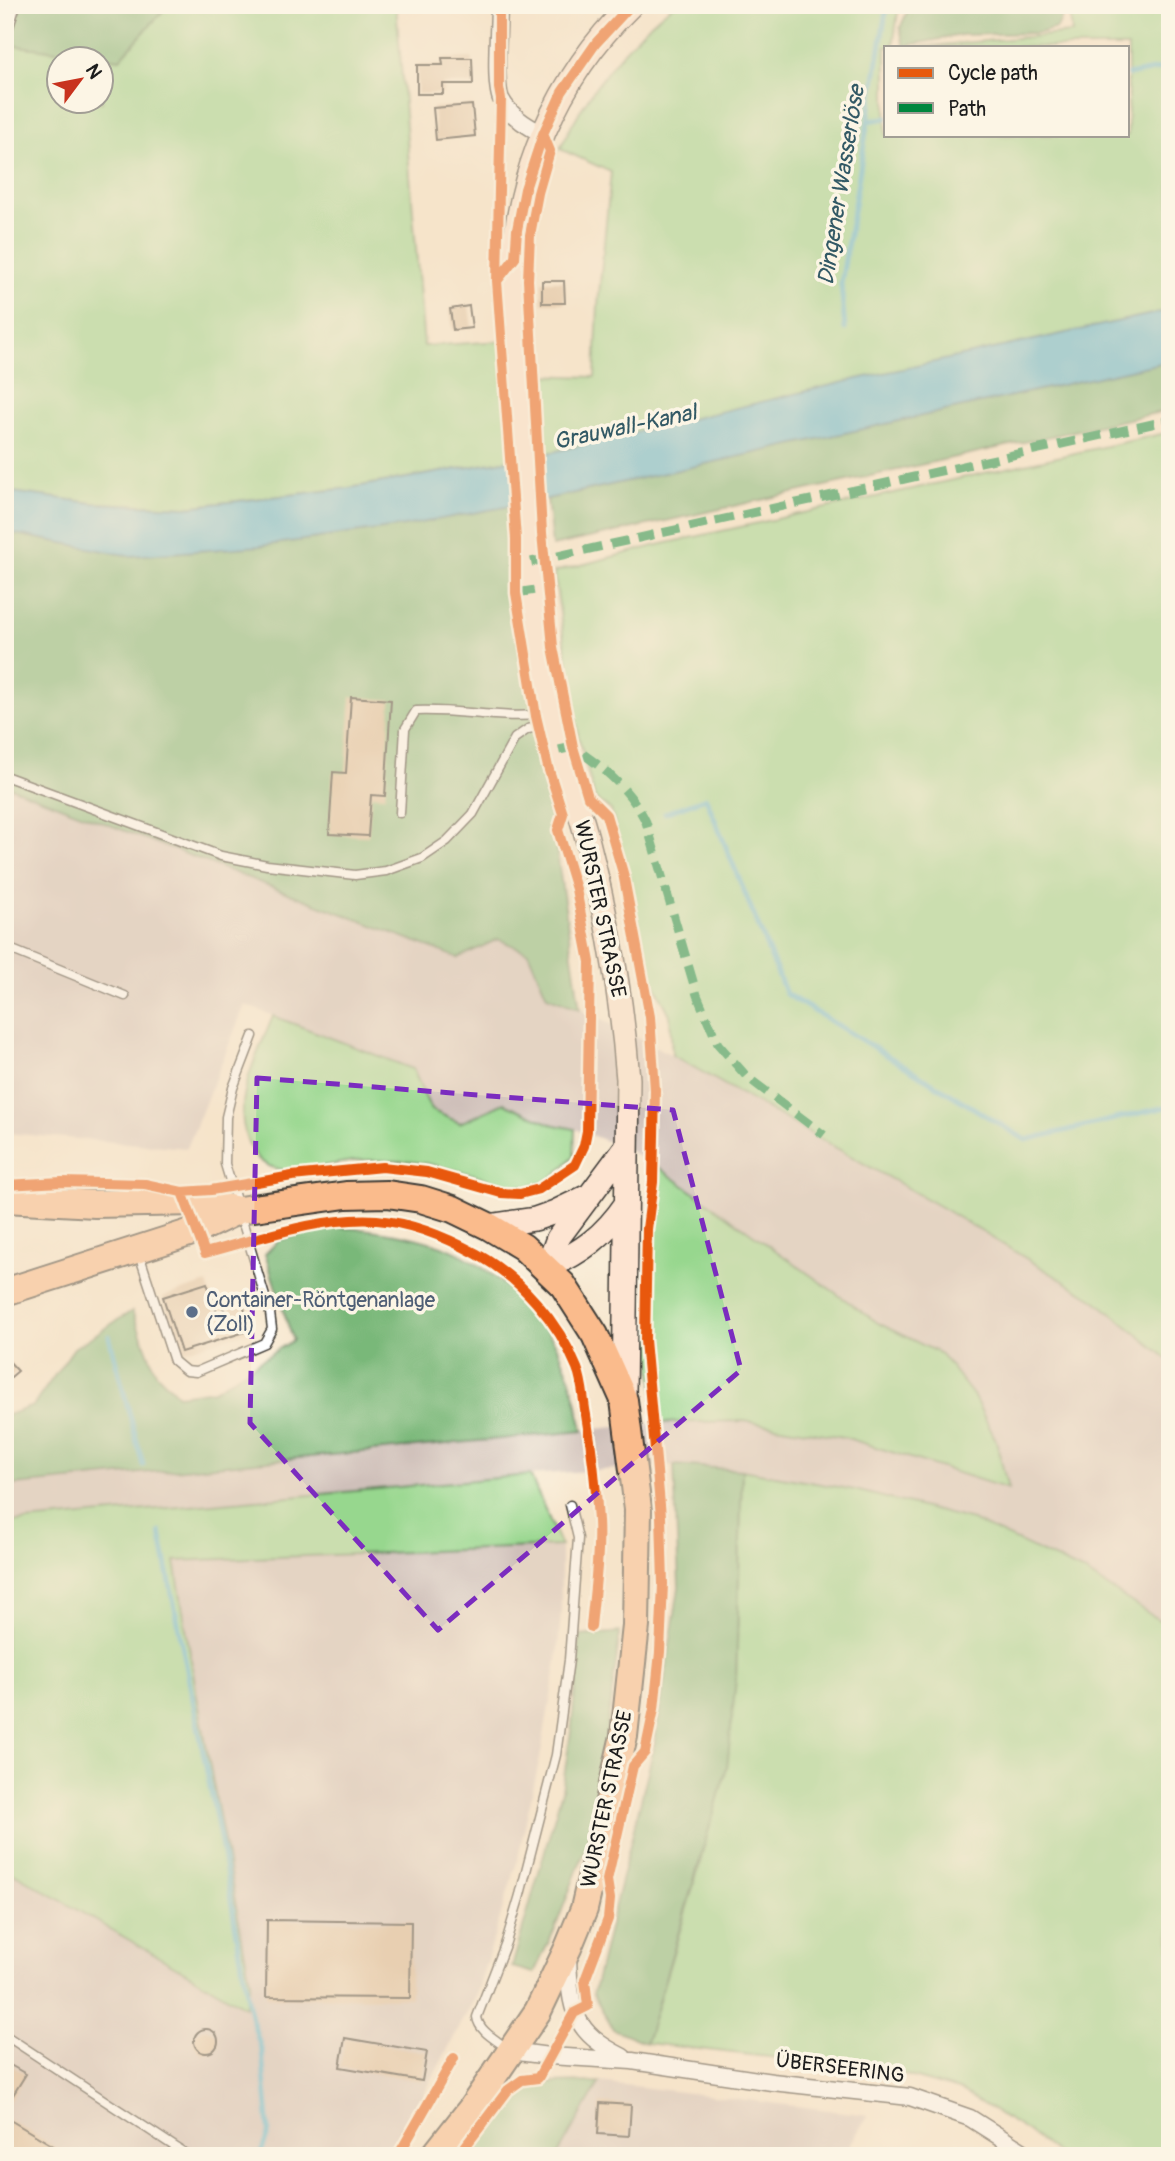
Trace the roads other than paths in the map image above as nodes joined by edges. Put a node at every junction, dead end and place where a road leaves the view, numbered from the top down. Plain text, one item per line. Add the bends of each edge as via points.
1 (16, 5) edge
2 (499, 5) edge
3 (631, 5) edge
4 (5, 38) edge
5 (543, 134) junction
6 (551, 719) junction
7 (5, 776) edge
8 (400, 813) dead end
9 (5, 947) edge
10 (125, 996) dead end
11 (253, 1036) dead end
12 (625, 1148) junction
13 (588, 1196) junction
14 (5, 1199) edge
15 (626, 1204) junction
16 (239, 1210) junction
17 (488, 1226) junction
18 (137, 1248) junction
19 (547, 1268) junction
20 (5, 1292) edge
21 (624, 1400) junction
22 (570, 1505) dead end
23 (568, 1948) junction
24 (5, 2035) edge
25 (511, 2051) junction
26 (632, 2062) junction
27 (189, 2156) edge
28 (434, 2156) edge
29 (1030, 2156) edge

1 - 4 lane
2 - 5 street via 502,99 509,112
3 - 5 main road, WURSTER STRASSE via 596,43 562,92
5 - 6 main road, WURSTER STRASSE via 525,189 513,281 537,637
6 - 7 lane via 514,738 473,814 447,841 422,858 355,876 221,856
6 - 8 lane via 416,711 405,729
6 - 12 main road, WURSTER STRASSE via 587,838 619,985 628,1079
9 - 10 lane
11 - 16 lane via 226,1117 225,1164
12 - 13 main road
12 - 15 main road, WURSTER STRASSE
13 - 17 main road via 535,1219
13 - 19 main road via 558,1238
14 - 16 main road via 95,1204 197,1202
15 - 19 main road via 592,1242
15 - 21 main road, WURSTER STRASSE
16 - 17 main road, WURSTER STRASSE via 387,1194 453,1209
16 - 18 main road via 195,1231
16 - 18 lane via 272,1329 264,1343 196,1371 186,1371 174,1361
17 - 19 main road, WURSTER STRASSE
18 - 20 main road
19 - 21 main road, WURSTER STRASSE via 596,1335
21 - 23 main road, WURSTER STRASSE via 638,1509 636,1626 624,1736 583,1909
22 - 25 lane via 578,1538 556,1755 506,1942 477,2017 483,2030
23 - 25 main road, WURSTER STRASSE via 538,2011
23 - 26 street, ÜBERSEERING via 574,2013 583,2030 599,2045
24 - 27 lane
25 - 26 street, ÜBERSEERING
25 - 28 main road, WURSTER STRASSE
26 - 29 street, ÜBERSEERING via 910,2097 970,2118

